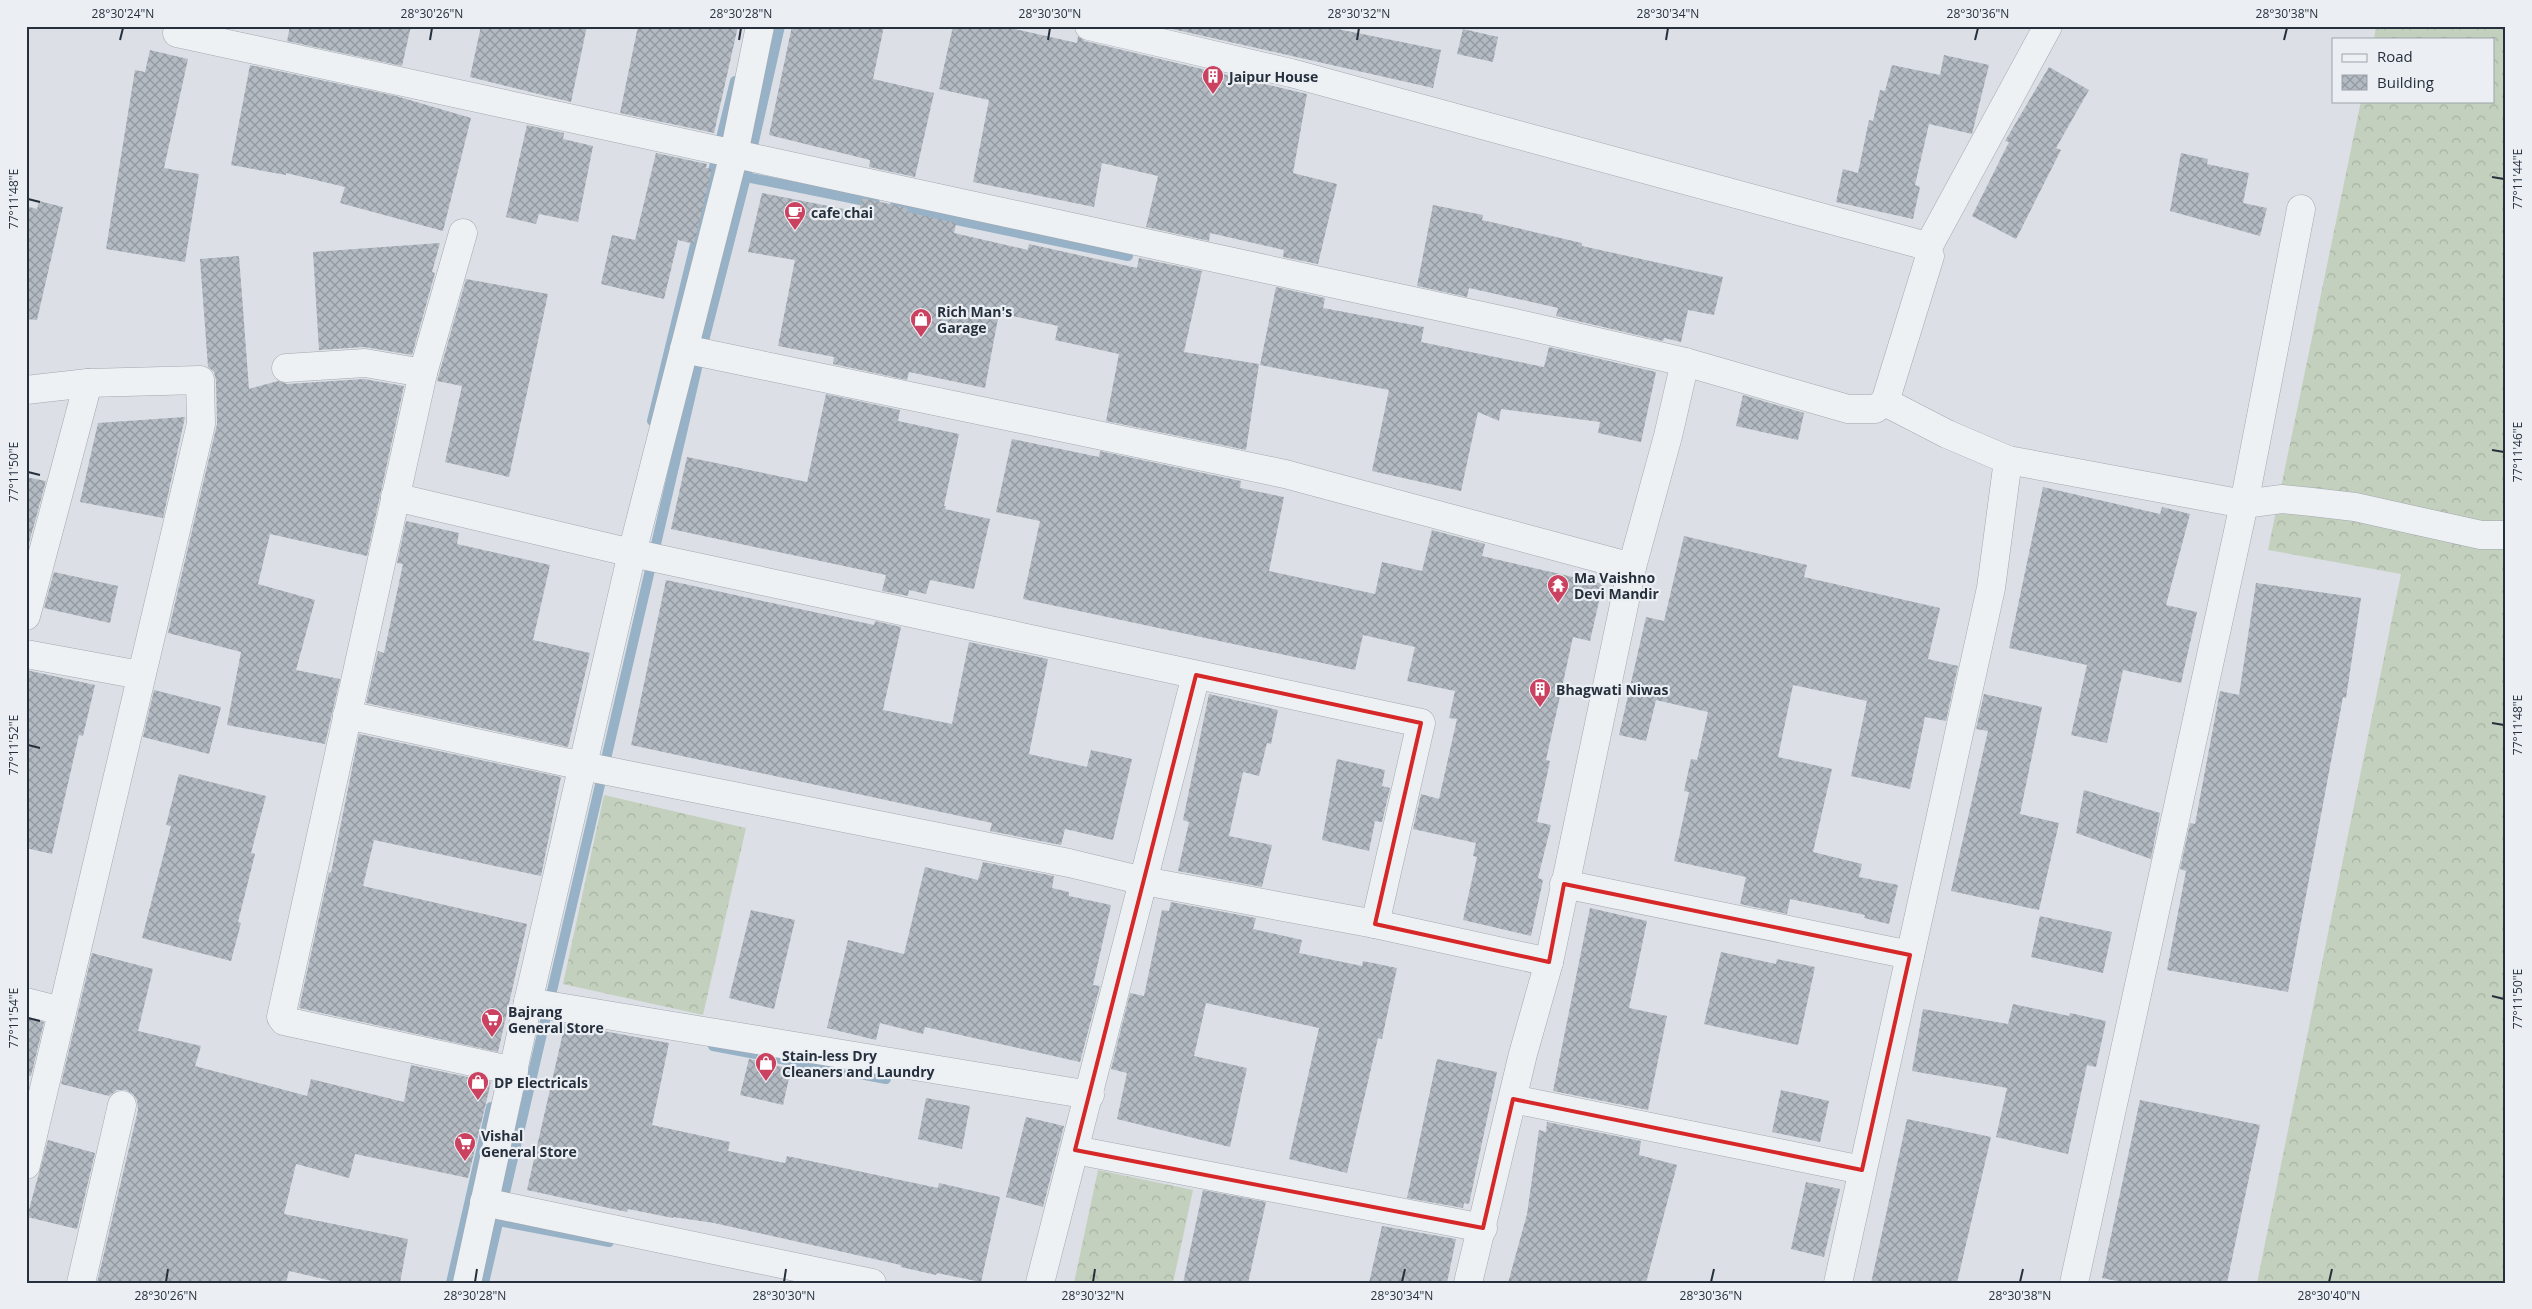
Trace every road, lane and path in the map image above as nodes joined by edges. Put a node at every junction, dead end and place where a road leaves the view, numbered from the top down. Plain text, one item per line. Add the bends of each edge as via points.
1 (760, 26) edge
2 (1089, 26) edge
3 (2048, 26) edge
4 (177, 33) dead end
5 (735, 154) junction
6 (2301, 209) dead end
7 (463, 233) dead end
8 (1927, 249) junction
9 (684, 349) junction
10 (1685, 362) junction
11 (286, 368) dead end
12 (423, 373) junction
13 (88, 383) junction
14 (26, 390) edge
15 (1885, 402) junction
16 (2008, 460) junction
17 (395, 497) junction
18 (2244, 504) junction
19 (2506, 536) edge
20 (632, 553) junction
21 (1632, 567) junction
22 (26, 616) edge
23 (26, 654) edge
24 (1196, 674) junction
25 (140, 675) junction
26 (347, 715) junction
27 (583, 766) junction
28 (1144, 881) junction
29 (1564, 884) junction
30 (1375, 924) junction
31 (1910, 955) junction
32 (1549, 962) junction
33 (26, 1002) edge
34 (528, 1002) junction
35 (62, 1011) junction
36 (514, 1071) junction
37 (1090, 1095) junction
38 (1513, 1099) junction
39 (122, 1105) dead end
40 (1075, 1150) junction
41 (26, 1165) edge
42 (1862, 1170) junction
43 (484, 1202) junction
44 (1482, 1228) junction
45 (839, 1279) edge
46 (81, 1283) edge
47 (467, 1283) edge
48 (872, 1283) edge
49 (1040, 1283) edge
50 (1468, 1283) edge
51 (1838, 1283) edge
52 (2074, 1283) edge

1 - 5 street
2 - 8 street via 1291,73 1917,242
3 - 8 street
4 - 5 street
5 - 9 street
5 - 10 street
6 - 18 street
7 - 12 street
8 - 15 street via 1930,256
9 - 20 street
9 - 21 street via 1285,474
10 - 15 street via 1848,409 1875,409
10 - 21 street
11 - 12 street via 365,363
12 - 17 street
13 - 14 street
13 - 22 street
13 - 25 street via 200,380 201,424
15 - 16 street via 1947,434
16 - 18 street
16 - 31 street via 1991,588
17 - 20 street
17 - 26 street
18 - 19 street via 2282,499 2338,504 2481,535
18 - 52 street
20 - 24 street
20 - 27 street
21 - 29 street
23 - 25 street
24 - 28 street
24 - 30 street via 1421,723
25 - 35 street
26 - 27 street
26 - 36 street via 281,1017 284,1021
27 - 28 street via 1069,863
27 - 34 street
28 - 30 street
28 - 37 street
29 - 31 street
29 - 32 street
30 - 32 street
31 - 42 street
32 - 38 street
33 - 35 street
34 - 36 street
34 - 37 street
35 - 41 street
36 - 43 street
37 - 40 street
38 - 42 street
38 - 44 street
39 - 46 street
40 - 44 street
40 - 49 street
42 - 51 street
43 - 45 street
43 - 47 street
44 - 50 street
45 - 48 street

